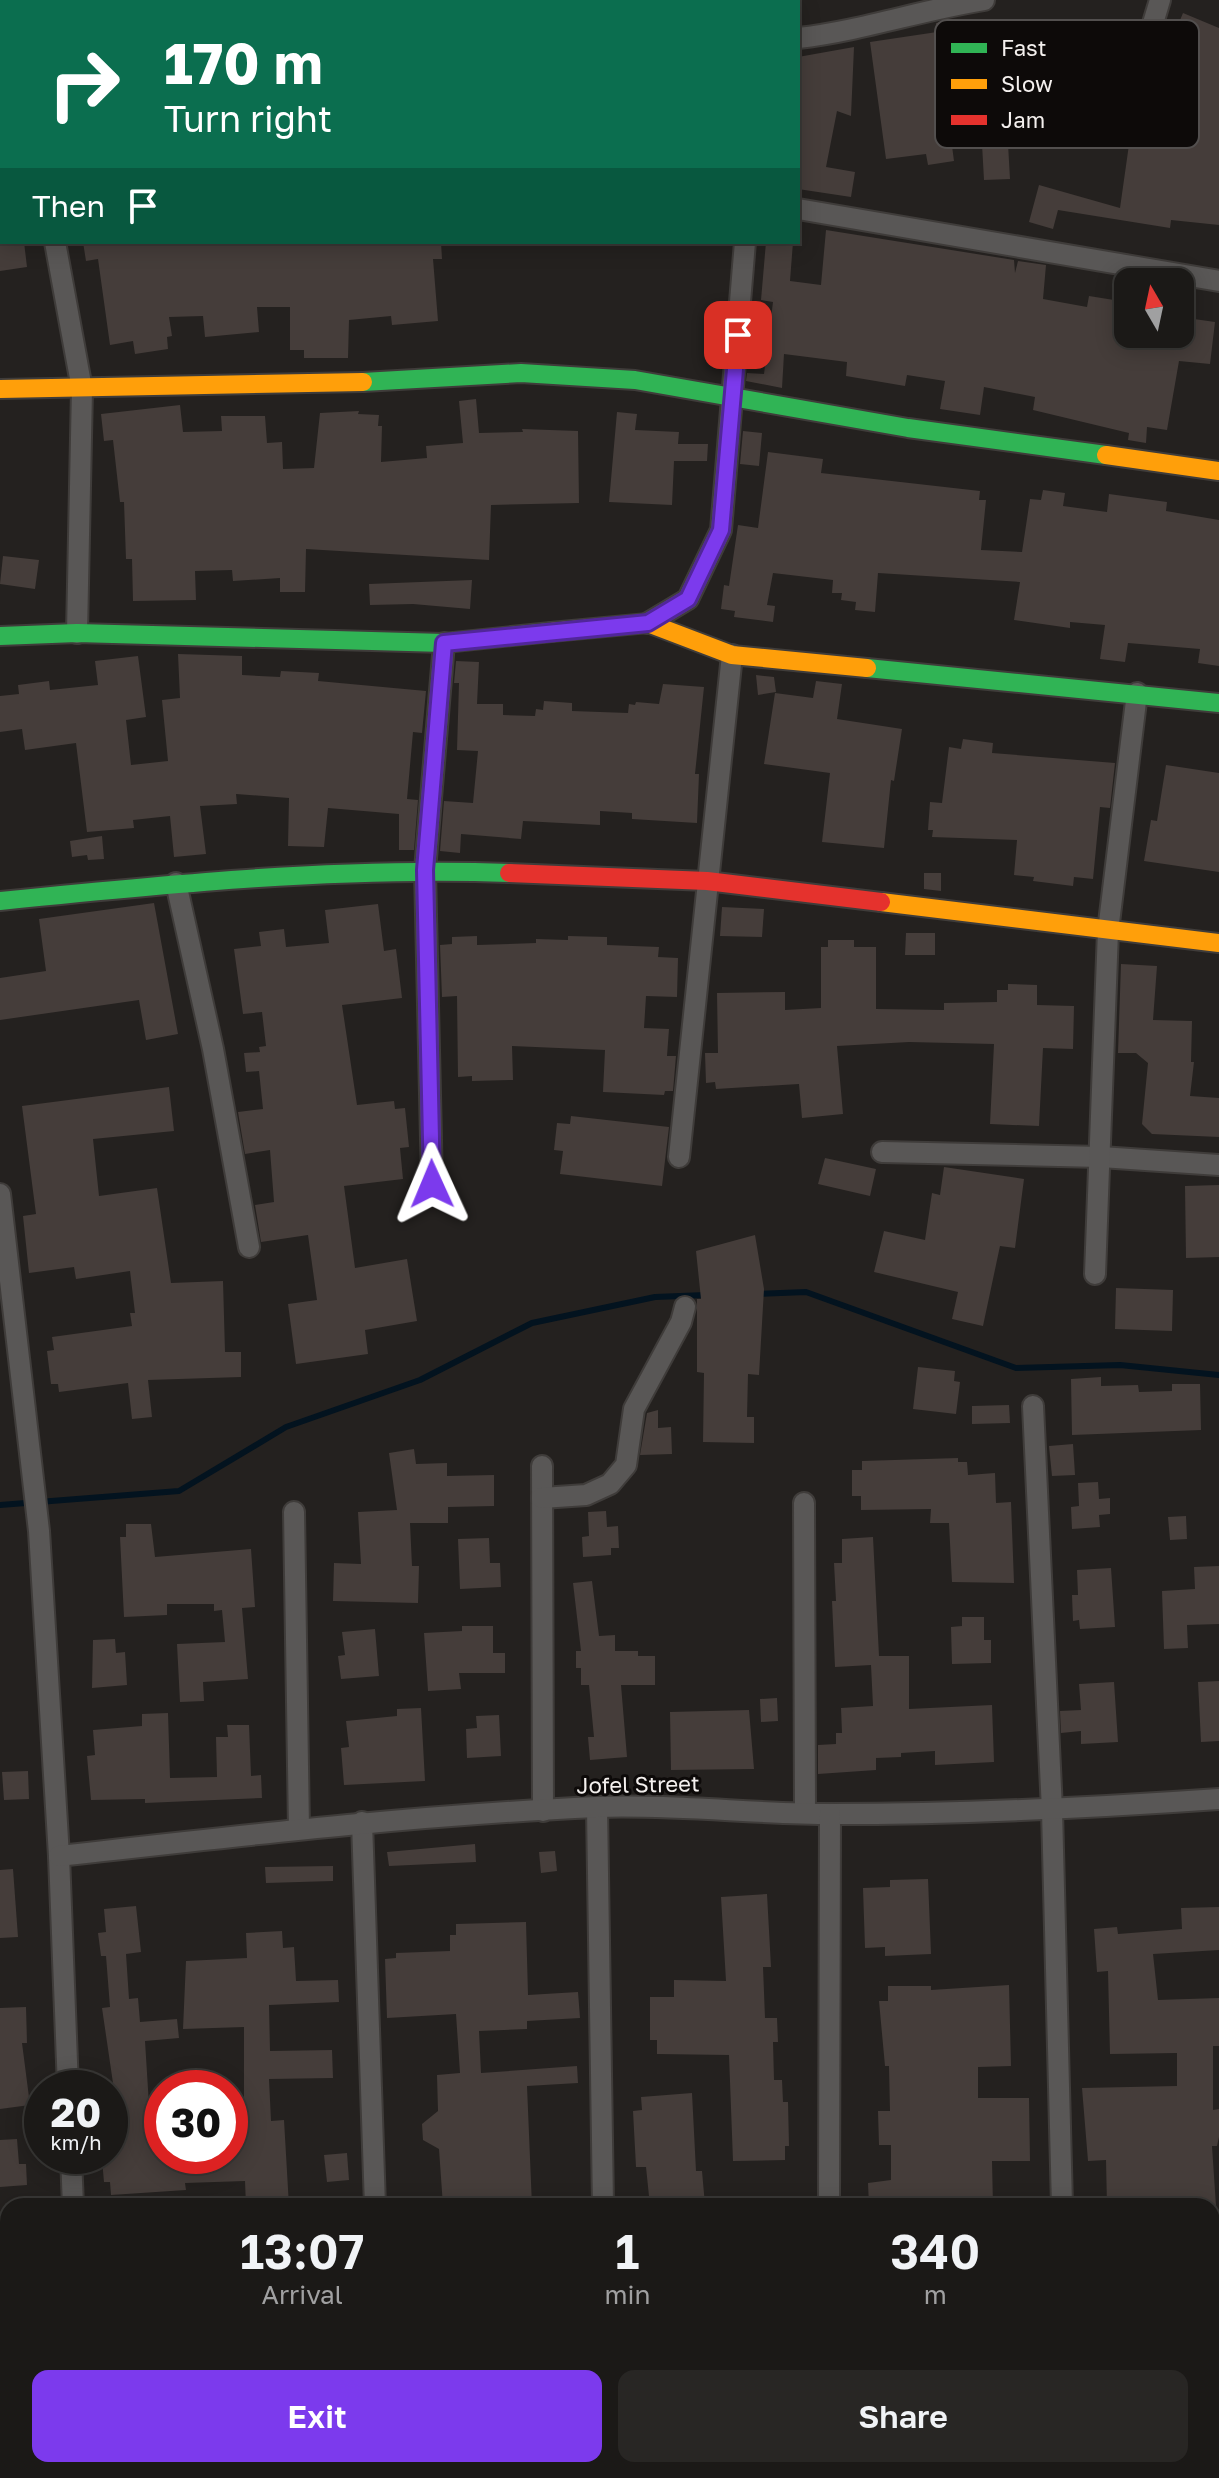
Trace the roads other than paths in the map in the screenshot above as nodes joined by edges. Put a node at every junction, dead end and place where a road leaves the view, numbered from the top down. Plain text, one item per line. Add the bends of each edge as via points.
1 (984, 0) edge
2 (1160, 0) edge
3 (1154, 20) edge
4 (800, 38) edge
5 (800, 209) edge
6 (55, 244) edge
7 (745, 244) edge
8 (1219, 281) edge
9 (0, 389) edge
10 (82, 389) junction
11 (733, 398) junction
12 (1219, 471) edge
13 (648, 623) junction
14 (77, 633) junction
15 (0, 636) edge
16 (444, 643) junction
17 (732, 655) junction
18 (1137, 693) junction
19 (1219, 703) edge
20 (425, 870) junction
21 (707, 881) junction
22 (176, 883) junction
23 (0, 901) edge
24 (1108, 931) junction
25 (1219, 943) edge
26 (882, 1152) dead end
27 (679, 1157) dead end
28 (1101, 1157) junction
29 (1219, 1165) edge
30 (432, 1184) dead end
31 (0, 1194) edge
32 (249, 1247) dead end
33 (1095, 1274) dead end
34 (685, 1307) dead end
35 (1033, 1406) dead end
36 (542, 1466) dead end
37 (542, 1498) junction
38 (804, 1503) dead end
39 (294, 1512) dead end
40 (1219, 1799) edge
41 (597, 1807) junction
42 (1052, 1810) junction
43 (543, 1811) junction
44 (805, 1813) junction
45 (830, 1814) junction
46 (362, 1822) junction
47 (299, 1829) junction
48 (59, 1856) junction
49 (67, 2070) edge
50 (72, 2174) edge
51 (73, 2198) edge
52 (375, 2198) edge
53 (603, 2198) edge
54 (829, 2198) edge
55 (1062, 2198) edge

1 - 4 street via 927,9 840,34
2 - 3 street
5 - 8 street
6 - 10 street
7 - 11 street
9 - 10 street
10 - 11 street via 389,382 521,373 635,380
10 - 14 street
11 - 12 street
11 - 13 street via 721,530 688,599
13 - 16 street
13 - 17 street
14 - 15 street
14 - 16 street
16 - 20 street
17 - 18 street
17 - 21 street
18 - 19 street
18 - 24 street
20 - 21 street
20 - 22 street
20 - 30 street
21 - 24 street
21 - 27 street
22 - 23 street
22 - 32 street
24 - 25 street
24 - 28 street
26 - 28 street
28 - 29 street
28 - 33 street
31 - 48 street via 39,1531
34 - 37 street via 634,1409 626,1465 610,1484 586,1495
35 - 42 street
36 - 37 street
37 - 43 street
38 - 44 street
39 - 47 street
40 - 42 street, Jofel Street
41 - 43 street, Jofel Street
41 - 44 street, Jofel Street via 708,1806
41 - 53 street
42 - 45 street, Jofel Street
42 - 55 street
43 - 46 street, Jofel Street
44 - 45 street, Jofel Street
45 - 54 street
46 - 47 street, Jofel Street
46 - 52 street
47 - 48 street, Jofel Street
48 - 49 street
50 - 51 street

